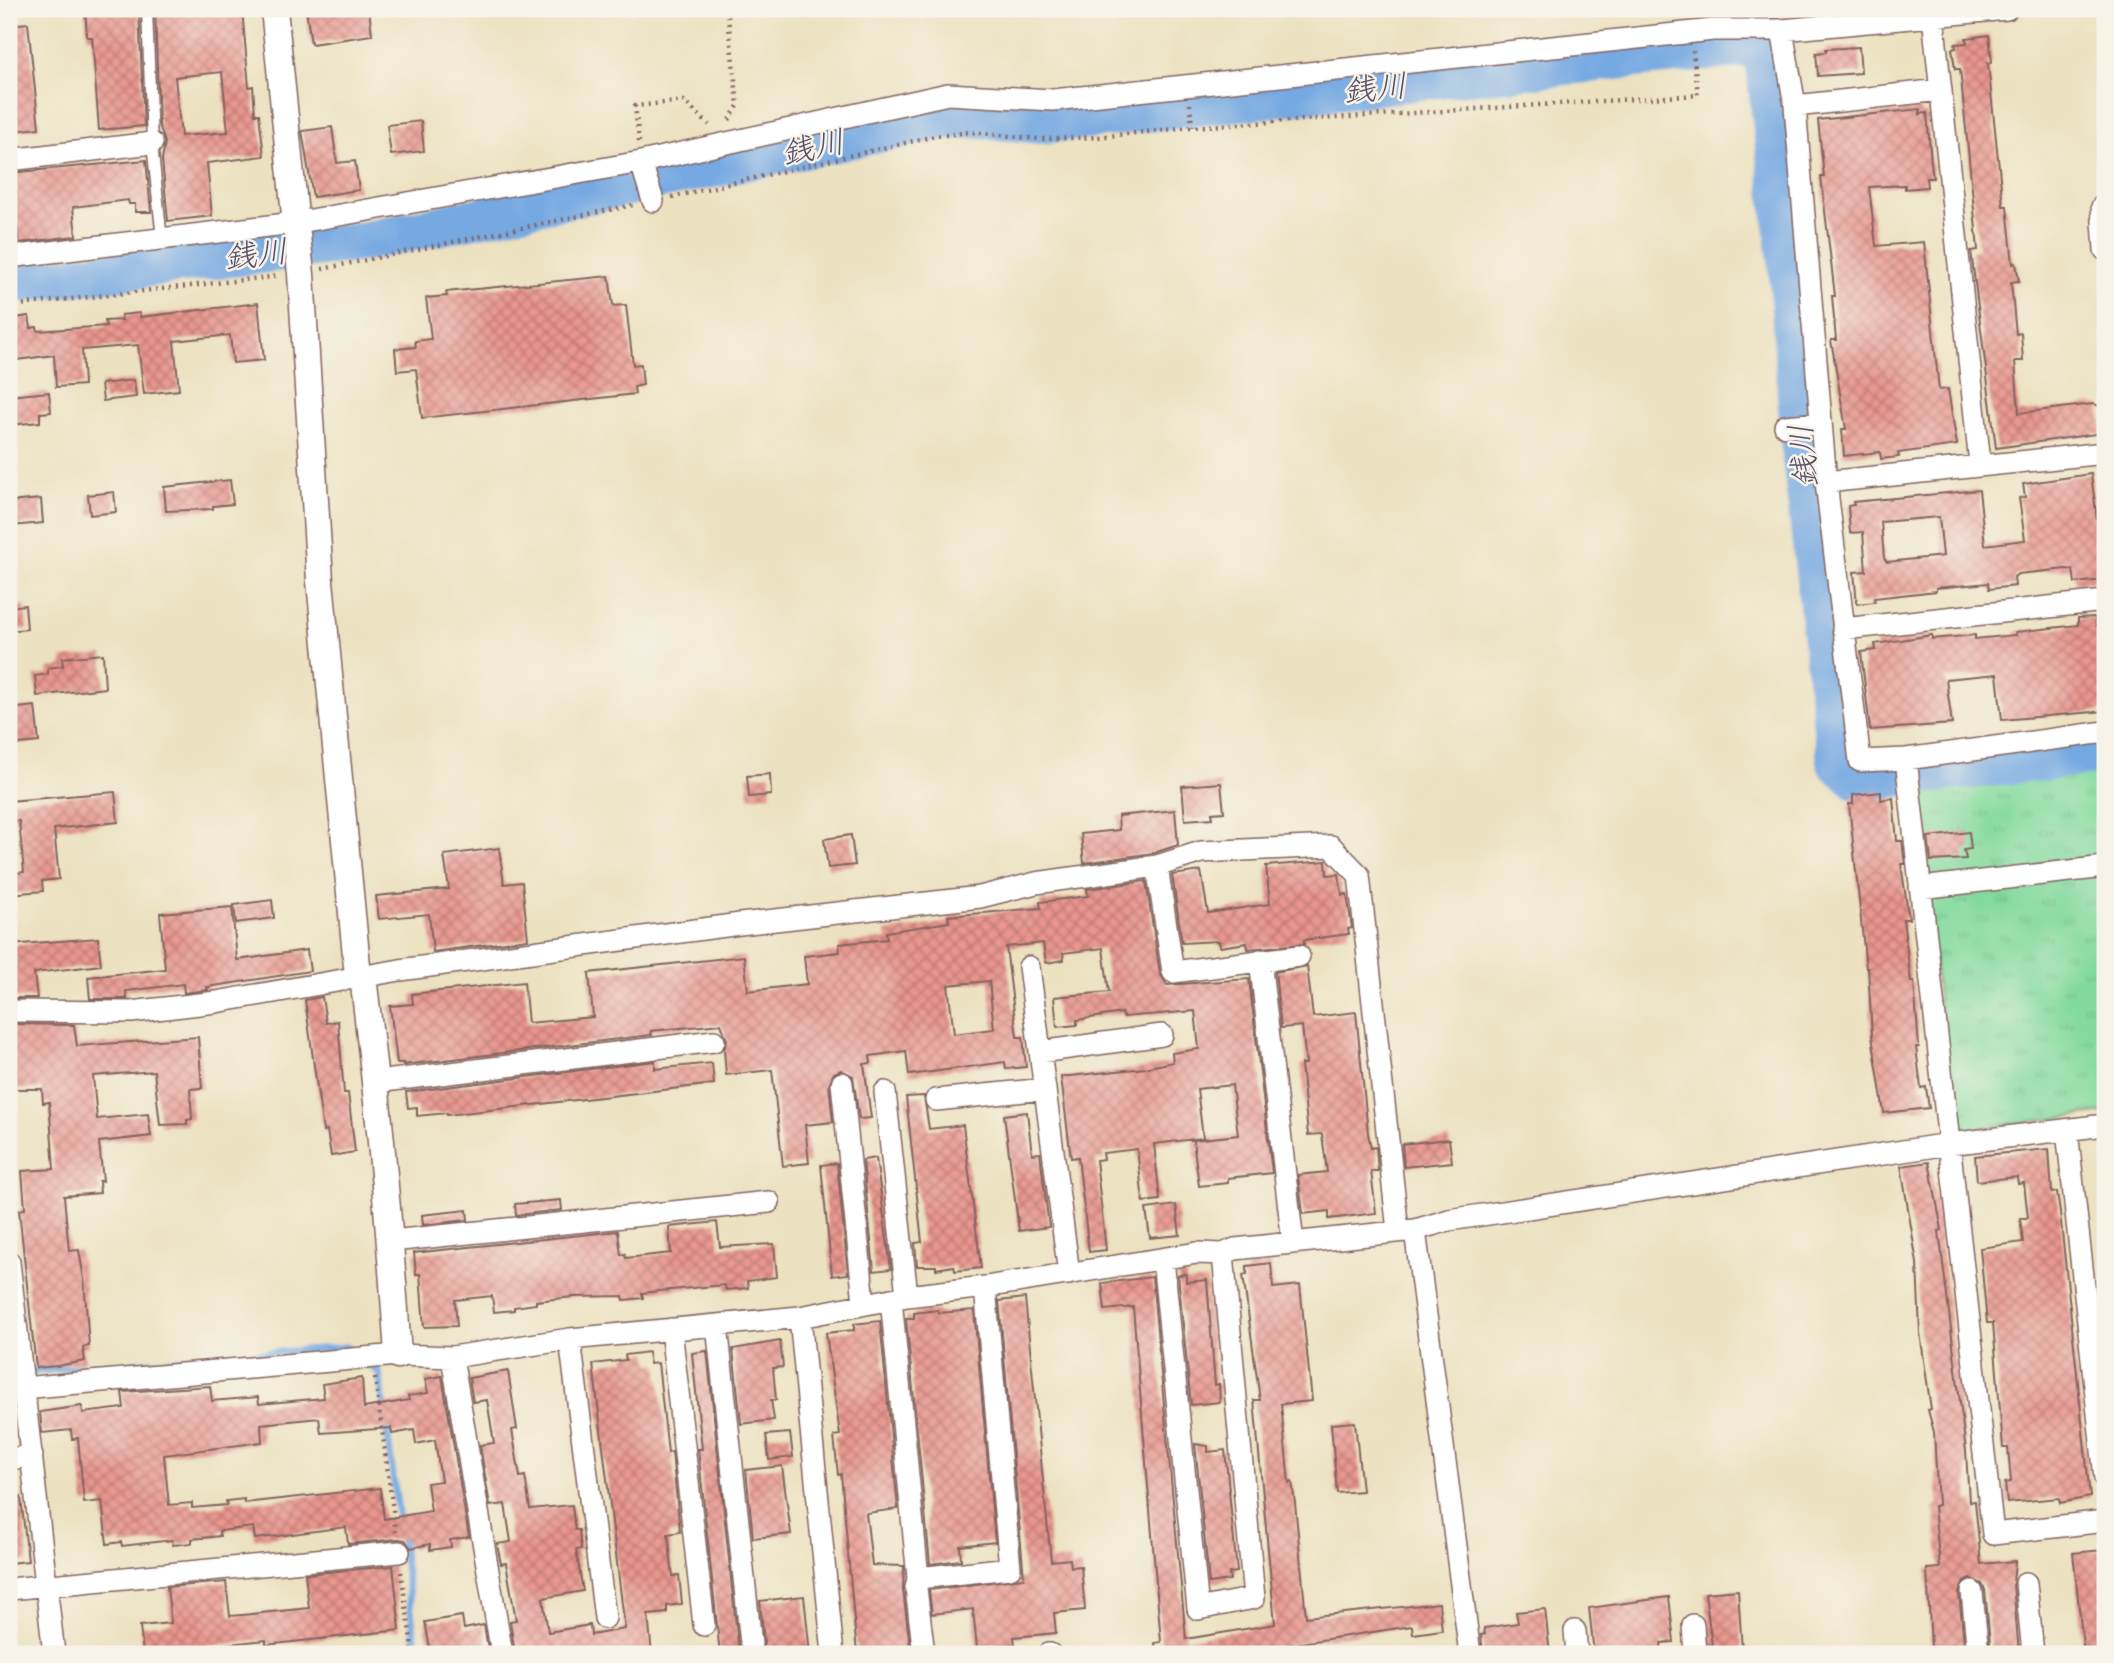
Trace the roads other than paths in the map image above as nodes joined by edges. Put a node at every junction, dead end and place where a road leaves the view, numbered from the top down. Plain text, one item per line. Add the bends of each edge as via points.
1 (147, 9) edge
2 (274, 9) edge
3 (2007, 9) edge
4 (1933, 16) junction
5 (1782, 30) junction
6 (1941, 90) junction
7 (1795, 106) junction
8 (152, 143) junction
9 (9, 160) edge
10 (643, 166) junction
11 (653, 199) road end
12 (2105, 207) edge
13 (295, 227) junction
14 (162, 240) junction
15 (2105, 250) edge
16 (9, 257) edge
17 (1820, 423) junction
18 (1785, 426) dead end
19 (2105, 453) edge
20 (1980, 464) junction
21 (1826, 482) junction
22 (2105, 601) edge
23 (1843, 629) junction
24 (2105, 732) edge
25 (1908, 771) junction
26 (1157, 866) junction
27 (2105, 867) edge
28 (1920, 888) junction
29 (1299, 956) dead end
30 (1260, 960) junction
31 (1029, 967) dead end
32 (358, 976) junction
33 (9, 1012) edge
34 (1162, 1035) dead end
35 (714, 1041) dead end
36 (1040, 1052) junction
37 (376, 1082) junction
38 (842, 1083) dead end
39 (1045, 1089) junction
40 (885, 1092) dead end
41 (936, 1100) dead end
42 (2105, 1125) edge
43 (2067, 1130) junction
44 (1949, 1144) junction
45 (769, 1202) dead end
46 (1406, 1231) junction
47 (391, 1241) junction
48 (1293, 1243) junction
49 (1223, 1254) junction
50 (1163, 1259) junction
51 (9, 1262) edge
52 (1069, 1274) junction
53 (985, 1287) junction
54 (899, 1297) junction
55 (864, 1303) junction
56 (800, 1317) junction
57 (717, 1325) junction
58 (671, 1329) junction
59 (570, 1339) junction
60 (385, 1356) junction
61 (452, 1357) junction
62 (22, 1388) junction
63 (32, 1456) junction
64 (9, 1459) edge
65 (2105, 1478) edge
66 (2105, 1521) edge
67 (399, 1552) road end
68 (918, 1578) junction
69 (2026, 1583) dead end
70 (45, 1584) junction
71 (9, 1589) edge
72 (1972, 1592) dead end
73 (605, 1618) dead end
74 (704, 1625) dead end
75 (1693, 1625) dead end
76 (1575, 1631) dead end
77 (751, 1644) dead end
78 (54, 1654) edge
79 (502, 1654) edge
80 (833, 1654) edge
81 (924, 1654) edge
82 (1470, 1654) edge
83 (1577, 1654) edge
84 (1695, 1654) edge
85 (1978, 1654) edge
86 (2034, 1654) edge

1 - 8 lane
2 - 13 street
3 - 4 street
4 - 5 street
4 - 6 street
5 - 7 street
5 - 10 street via 1713,30 1053,100 948,94
6 - 7 street
6 - 20 street
7 - 17 street
8 - 9 street
8 - 14 lane
10 - 11 street
10 - 13 street
12 - 15 street
13 - 14 street
13 - 32 street via 317,543
14 - 16 street
17 - 18 street
17 - 21 street
19 - 20 street
20 - 21 street
21 - 23 street
22 - 23 street
23 - 25 street via 1860,761
24 - 25 street
25 - 28 street
26 - 30 street via 1173,972
26 - 32 street via 1036,883 980,897
26 - 46 street via 1201,852 1331,846 1359,875
27 - 28 street
28 - 44 street
29 - 30 street
30 - 48 street
31 - 36 street
32 - 33 street via 131,1012
32 - 37 street via 364,985
34 - 36 street
35 - 37 street
36 - 39 street
37 - 47 street
38 - 55 street
39 - 41 street
39 - 52 street
40 - 54 street
42 - 43 street
43 - 44 street
43 - 65 street
44 - 46 street via 1449,1220
44 - 66 street via 1993,1534
45 - 47 street
46 - 48 street
46 - 82 street
47 - 60 street
48 - 49 street
49 - 50 street
49 - 50 street via 1254,1598 1198,1609
50 - 52 street
51 - 62 street
52 - 53 street
53 - 54 street
53 - 68 street via 1010,1568
54 - 55 street
54 - 68 street
55 - 56 street
56 - 57 street
56 - 80 street
57 - 58 street
57 - 77 street
58 - 59 street
58 - 74 street
59 - 61 street
59 - 73 street
60 - 61 street
60 - 62 street
61 - 79 street
62 - 63 street
63 - 64 street
63 - 70 street
67 - 70 street
68 - 81 street
69 - 86 street
70 - 71 street
70 - 78 street
72 - 85 street
75 - 84 street
76 - 83 street

